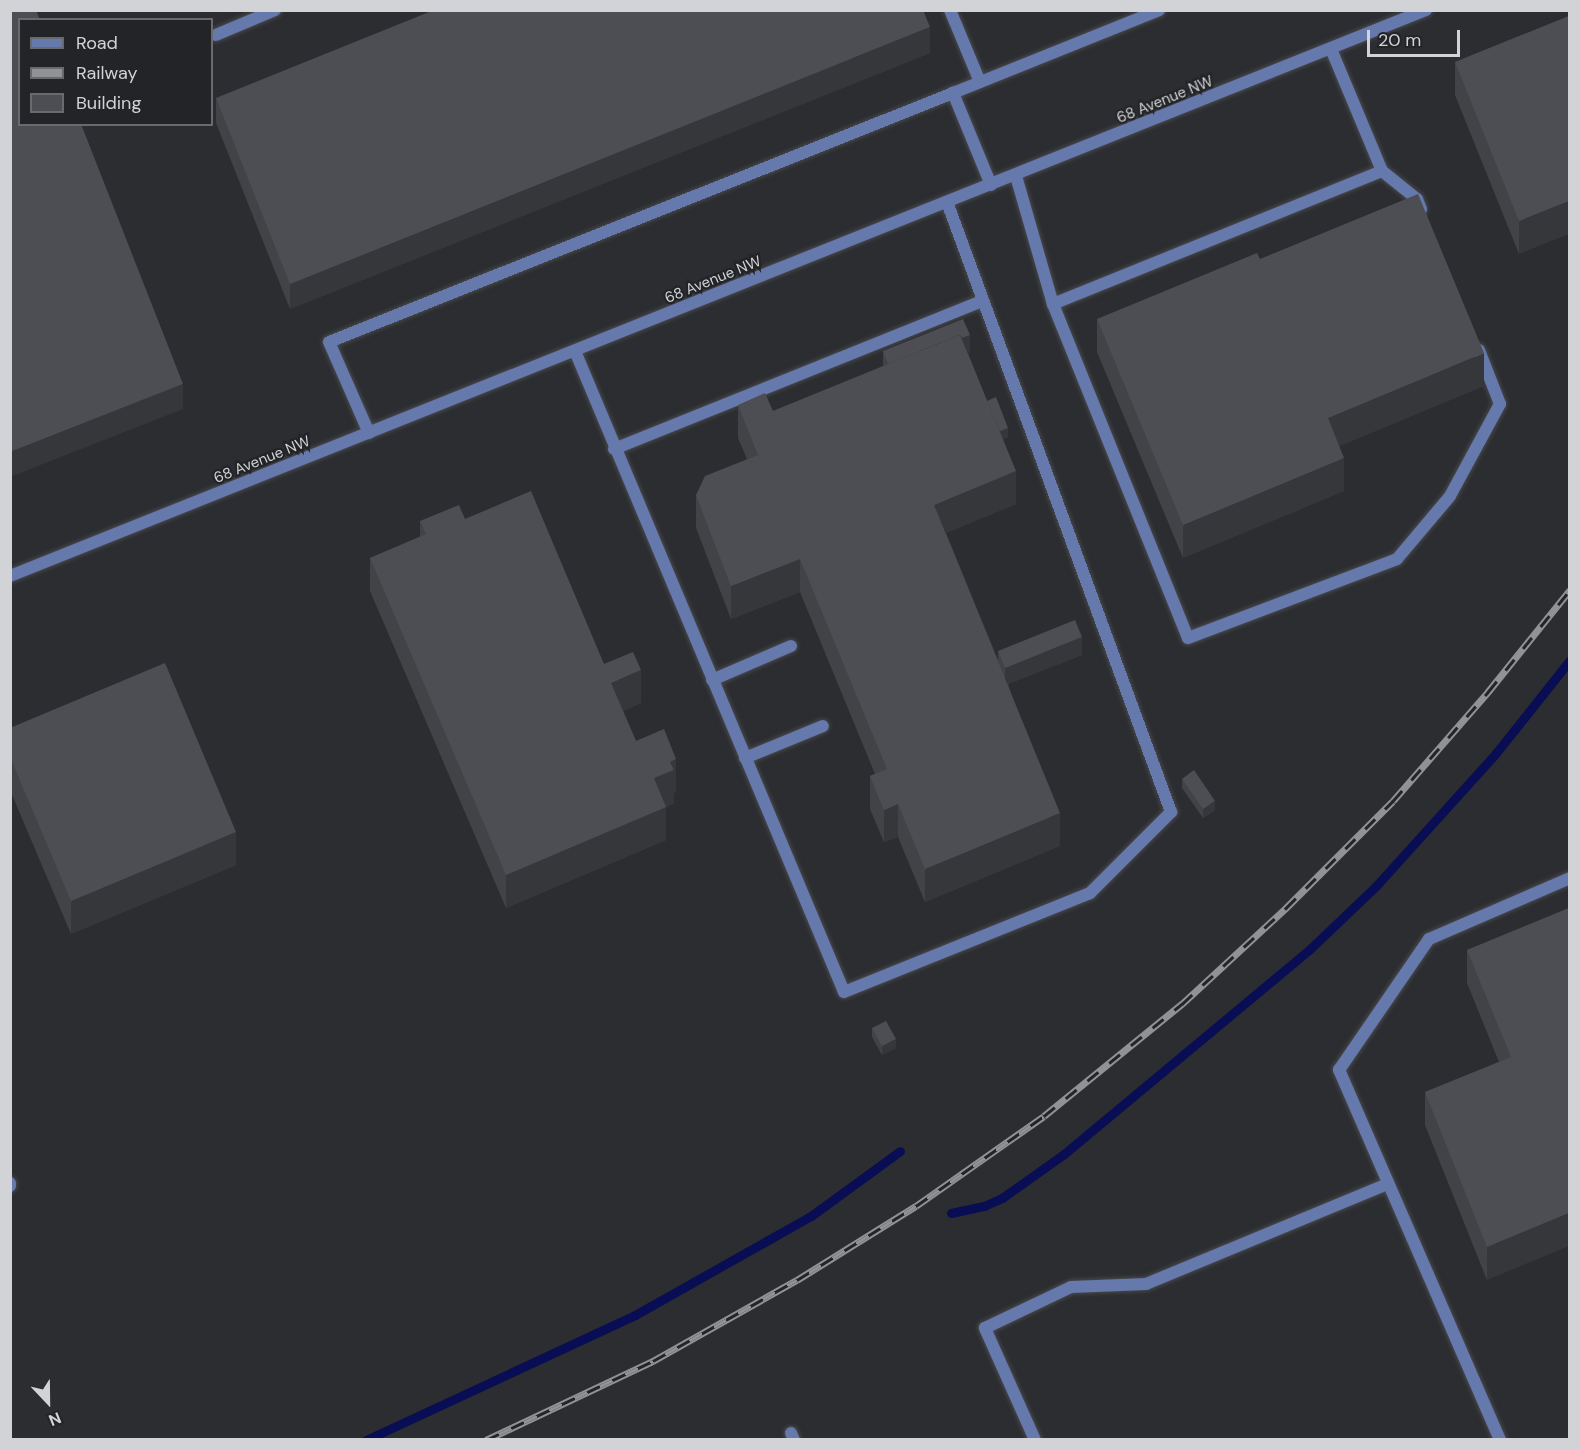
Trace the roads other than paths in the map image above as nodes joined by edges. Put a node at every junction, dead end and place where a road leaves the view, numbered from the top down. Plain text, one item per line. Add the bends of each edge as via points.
1 (275, 10) edge
2 (950, 10) edge
3 (1159, 10) edge
4 (1426, 10) edge
5 (216, 35) dead end
6 (1331, 49) junction
7 (980, 82) junction
8 (952, 93) junction
9 (1382, 171) junction
10 (1016, 176) junction
11 (991, 185) junction
12 (946, 202) junction
13 (1426, 220) edge
14 (982, 301) junction
15 (1053, 304) junction
16 (1474, 339) edge
17 (576, 351) junction
18 (369, 433) junction
19 (614, 448) junction
20 (10, 576) edge
21 (791, 646) dead end
22 (712, 680) junction
23 (823, 726) dead end
24 (745, 758) junction
25 (1569, 878) edge
26 (1388, 1184) junction
27 (1035, 1440) edge
28 (1500, 1440) edge

1 - 5 street
2 - 7 street
3 - 7 street
4 - 6 street, 68 Avenue NW
6 - 9 street
6 - 10 street, 68 Avenue NW
7 - 8 street
8 - 11 street
8 - 18 street via 329,342
9 - 13 street via 1417,198
9 - 15 street
10 - 11 street, 68 Avenue NW
10 - 15 street
11 - 12 street, 68 Avenue NW
12 - 14 street
12 - 17 street, 68 Avenue NW
14 - 19 street
14 - 24 street via 1171,812 1090,894 844,992
15 - 16 street via 1188,638 1397,559 1450,496 1500,404
17 - 18 street, 68 Avenue NW
17 - 19 street
18 - 20 street, 68 Avenue NW
19 - 22 street
21 - 22 street
22 - 24 street
23 - 24 street
25 - 26 street via 1429,939 1339,1070
26 - 27 street via 1146,1284 1071,1287 985,1328
26 - 28 street

